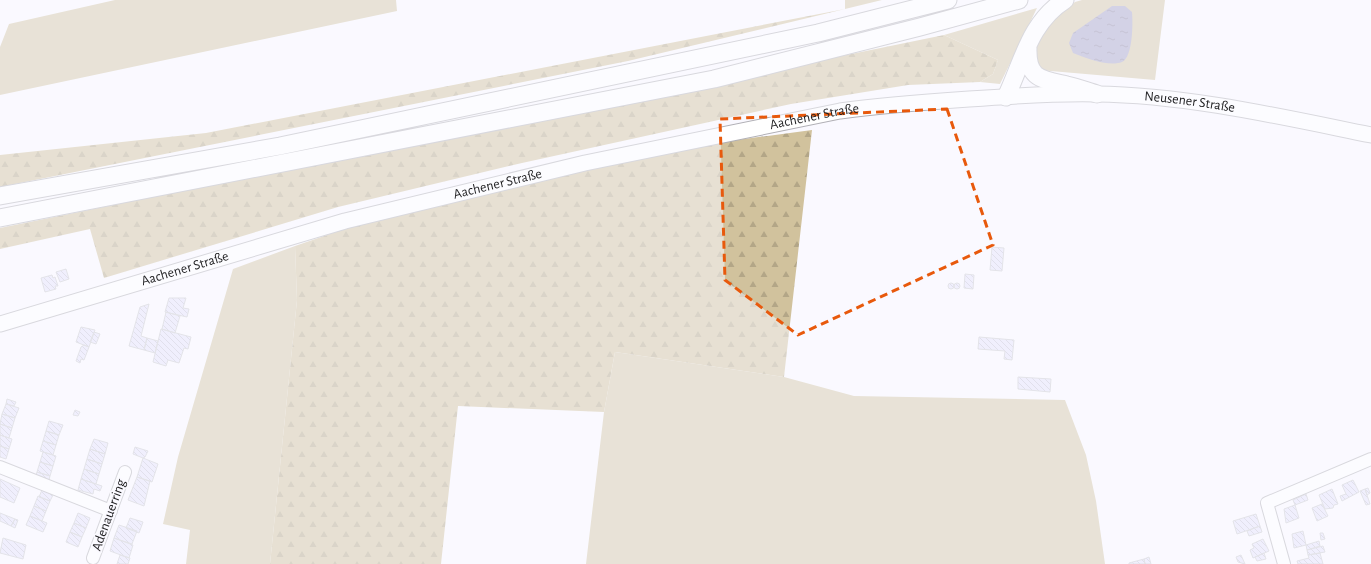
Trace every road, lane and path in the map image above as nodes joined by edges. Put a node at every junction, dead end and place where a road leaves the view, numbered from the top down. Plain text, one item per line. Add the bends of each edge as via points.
1 (948, 0) edge
2 (1019, 0) edge
3 (1065, 0) edge
4 (1028, 45) junction
5 (1096, 94) junction
6 (1006, 97) junction
7 (1371, 135) edge
8 (0, 196) edge
9 (0, 218) edge
10 (0, 324) edge
11 (1371, 459) edge
12 (0, 466) edge
13 (125, 472) dead end
14 (111, 511) junction
15 (93, 558) dead end
16 (1284, 564) edge

1 - 8 highway via 818,33 280,146
2 - 9 highway via 714,79
3 - 4 highway via 1042,19
4 - 5 highway via 1028,64 1039,78
4 - 6 highway
5 - 6 main road, Neusener Straße
5 - 7 main road, Neusener Straße via 1151,97 1218,106
6 - 10 main road, Aachener Straße via 881,105 840,111 585,163 345,221
11 - 16 street via 1267,503
12 - 14 street
13 - 14 street, Adenauerring
14 - 15 street, Adenauerring

